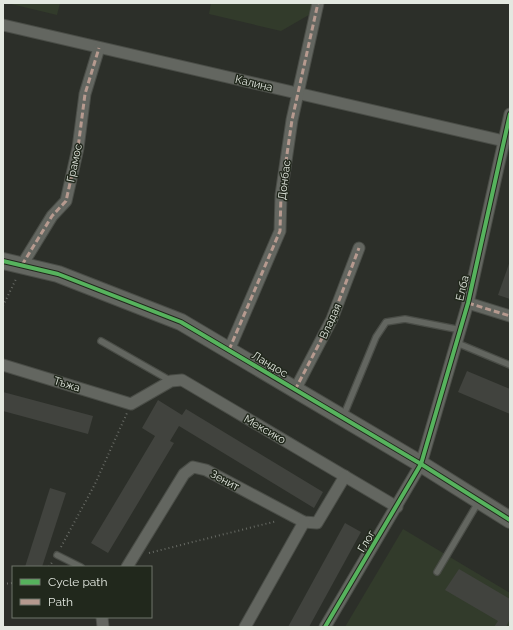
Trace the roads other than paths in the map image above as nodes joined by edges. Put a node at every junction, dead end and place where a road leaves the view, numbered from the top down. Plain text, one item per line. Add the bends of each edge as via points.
1 (318, 3) edge
2 (3, 25) edge
3 (99, 48) junction
4 (297, 92) junction
5 (510, 114) edge
6 (504, 141) junction
7 (359, 248) dead end
8 (3, 261) edge
9 (22, 265) junction
10 (468, 303) junction
11 (510, 316) edge
12 (461, 330) junction
13 (101, 340) dead end
14 (457, 343) junction
15 (229, 350) junction
16 (3, 365) edge
17 (510, 365) edge
18 (171, 381) junction
19 (295, 390) junction
20 (343, 418) junction
21 (422, 464) junction
22 (345, 476) junction
23 (480, 501) junction
24 (397, 507) junction
25 (510, 520) edge
26 (304, 522) junction
27 (57, 555) road end
28 (130, 562) edge
29 (79, 566) edge
30 (437, 572) dead end
31 (245, 627) edge
32 (324, 627) edge

1 - 4 street, Донбас
2 - 3 street, Калина
3 - 4 street, Калина
3 - 9 street, Грамос via 85,94 78,148 66,201 52,216
4 - 6 street, Калина
4 - 15 street, Донбас via 281,195 280,231
5 - 6 street, Елба
6 - 10 street, Елба
7 - 19 street, Владая via 332,320
8 - 9 street, Ландос
9 - 15 street, Ландос via 58,274 181,322
10 - 11 street
10 - 12 street, Елба
12 - 14 street, Елба
12 - 20 lane via 405,319 386,322 376,337
13 - 18 lane
14 - 17 lane
14 - 21 street, Елба
15 - 19 street, Ландос
16 - 18 street, Тъжа via 131,404
18 - 22 street, Мексико via 182,380
19 - 20 street, Ландос
20 - 21 street, Ландос
21 - 23 street, Ландос
21 - 24 street, Глог
22 - 24 street, Мексико
22 - 26 street via 317,523
23 - 25 street, Ландос
23 - 30 lane
24 - 32 street, Глог
26 - 28 street, Зенит via 206,470 193,467 184,474
26 - 31 street
27 - 29 lane

